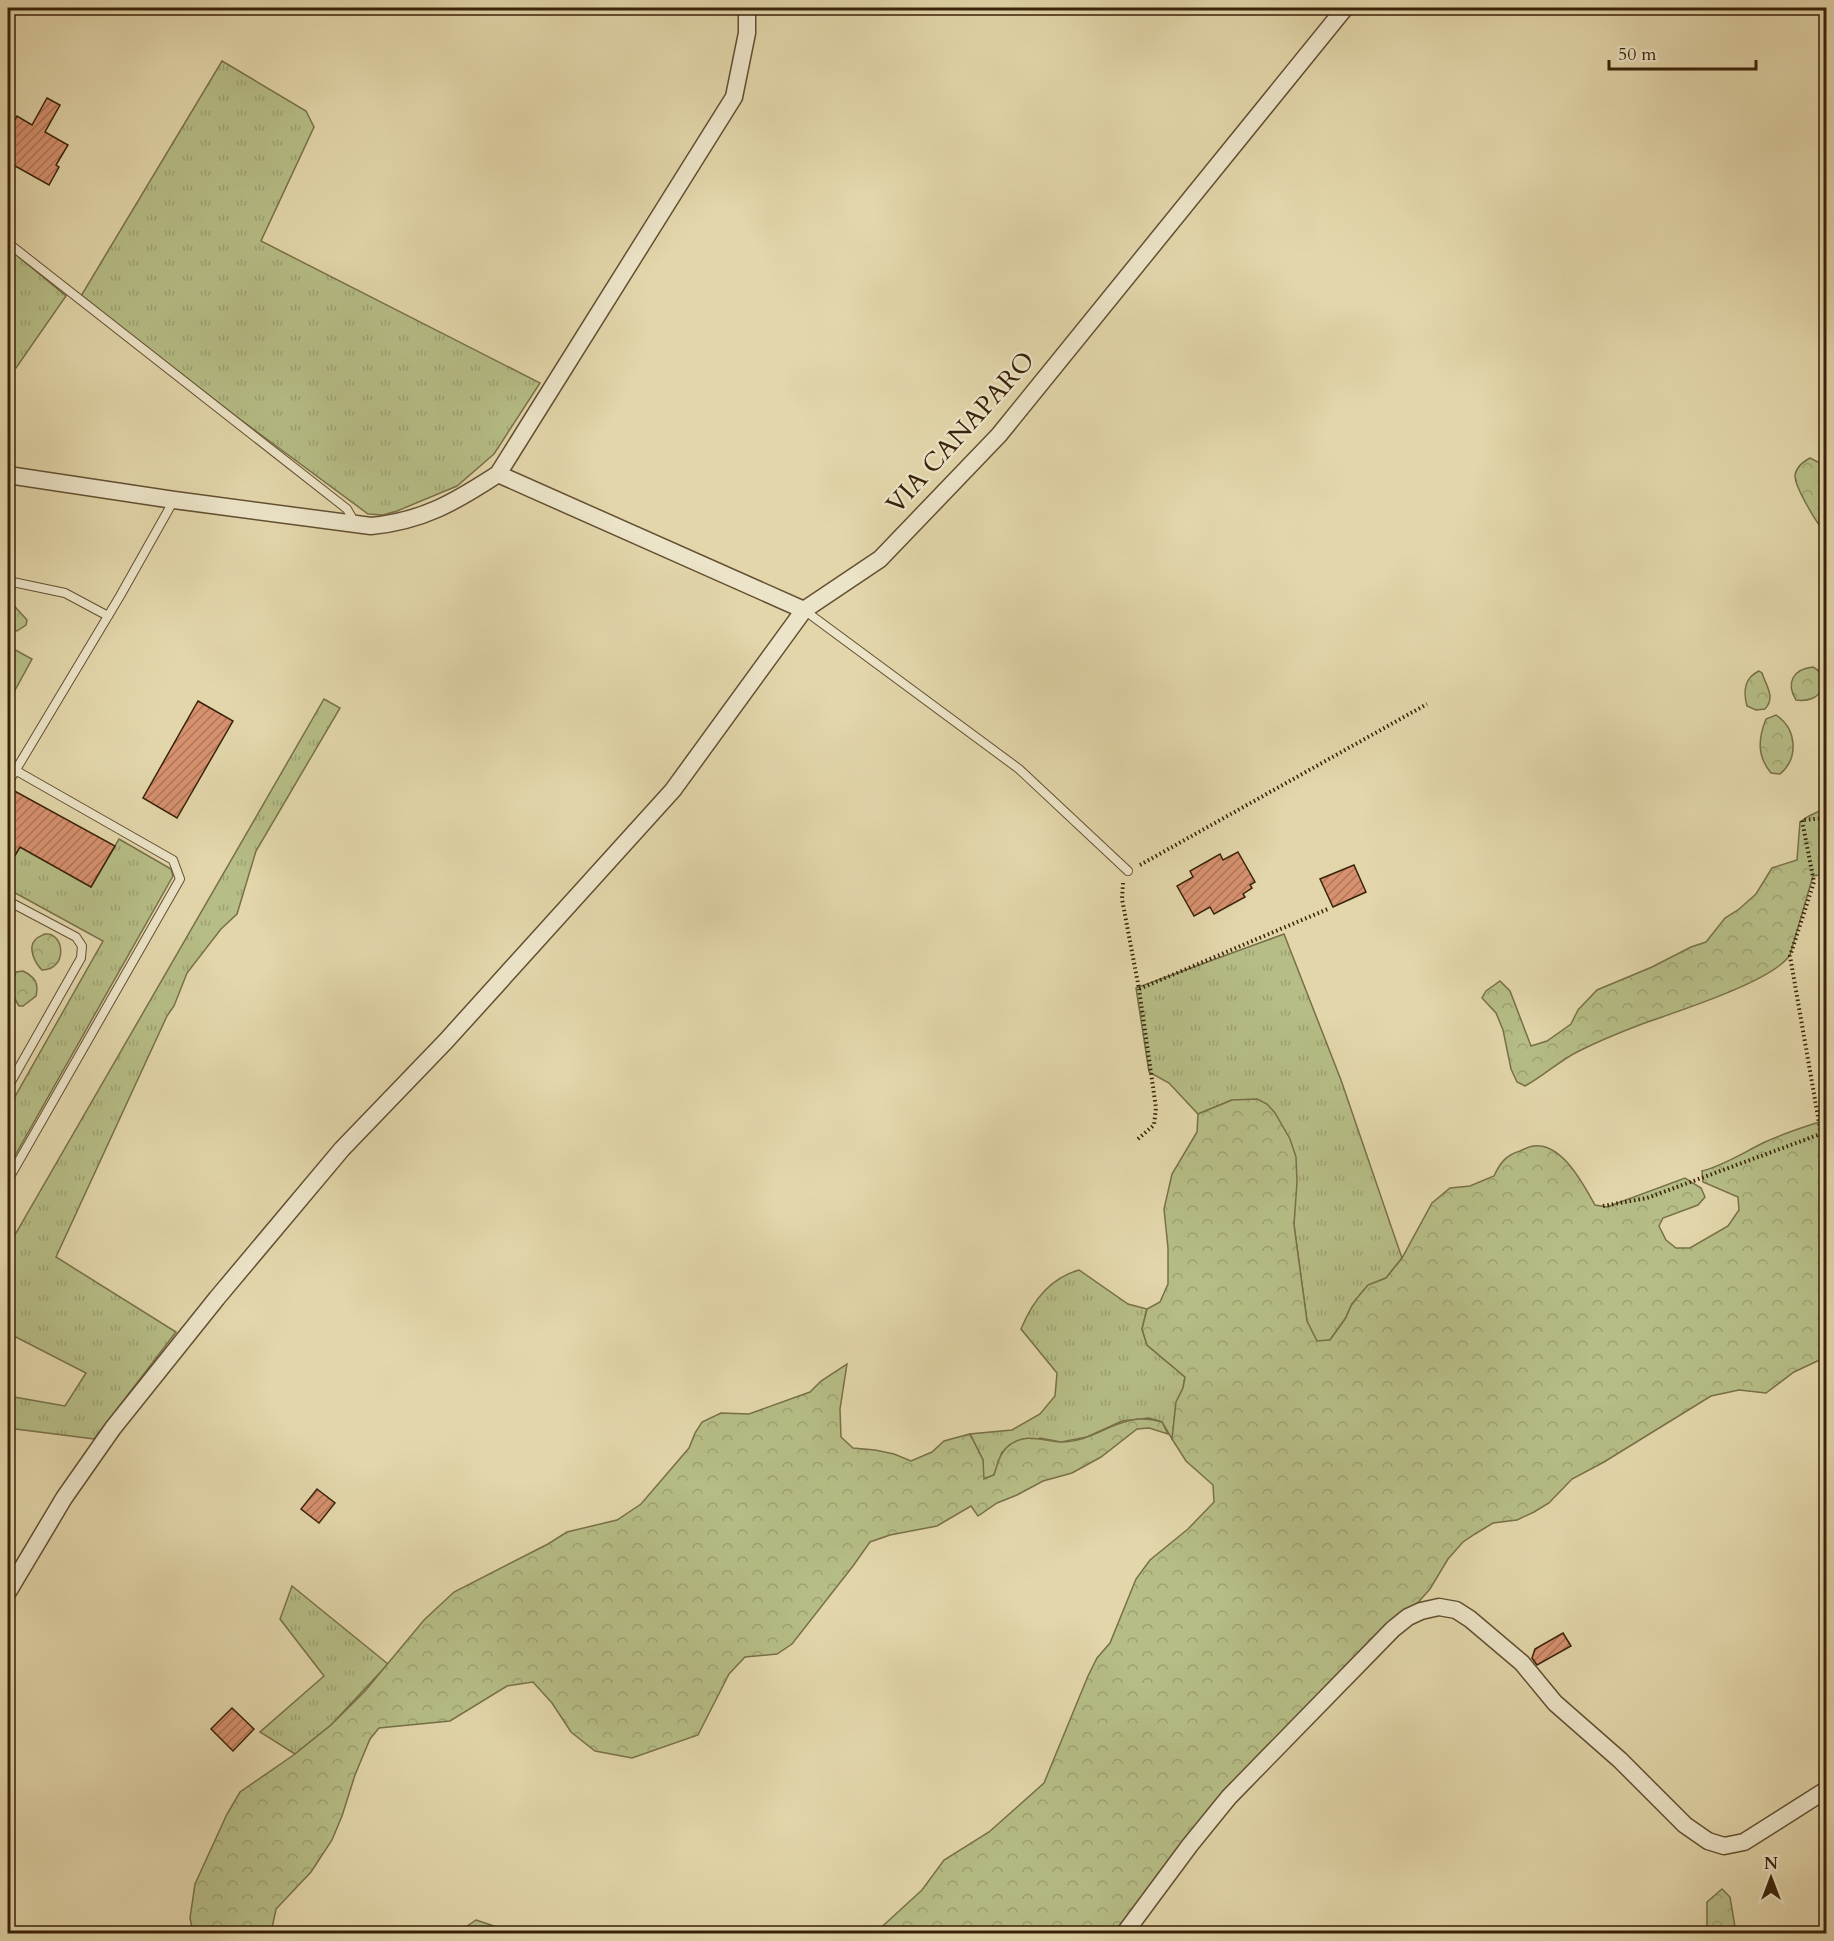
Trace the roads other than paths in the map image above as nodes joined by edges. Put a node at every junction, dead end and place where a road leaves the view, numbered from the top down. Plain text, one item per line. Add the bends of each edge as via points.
1 (747, 8) edge
2 (1345, 8) edge
3 (8, 243) edge
4 (498, 474) junction
5 (8, 475) edge
6 (174, 500) junction
7 (357, 525) junction
8 (8, 581) edge
9 (804, 610) junction
10 (108, 616) junction
11 (15, 770) junction
12 (8, 783) edge
13 (1128, 871) road end
14 (8, 901) edge
15 (8, 1087) edge
16 (8, 1180) edge
17 (8, 1592) edge
18 (1827, 1790) edge
19 (1124, 1934) edge

1 - 4 street via 747,33 734,98
2 - 9 street, VIA CANAPARO via 999,435 880,559
3 - 7 lane via 348,508
4 - 7 street via 426,514 397,524
4 - 9 street
5 - 6 street
6 - 7 street
6 - 10 lane
8 - 10 lane via 65,593
9 - 13 lane via 1019,769
9 - 17 street via 673,790 446,1041 342,1149 217,1298 113,1428 64,1498
10 - 11 lane
11 - 12 lane
11 - 16 lane via 172,860 180,879
14 - 15 lane via 76,937 82,946 81,958
18 - 19 street via 1744,1842 1724,1846 1708,1841 1684,1825 1620,1760 1555,1703 1497,1640 1456,1610 1439,1606 1408,1617 1393,1629 1229,1797

